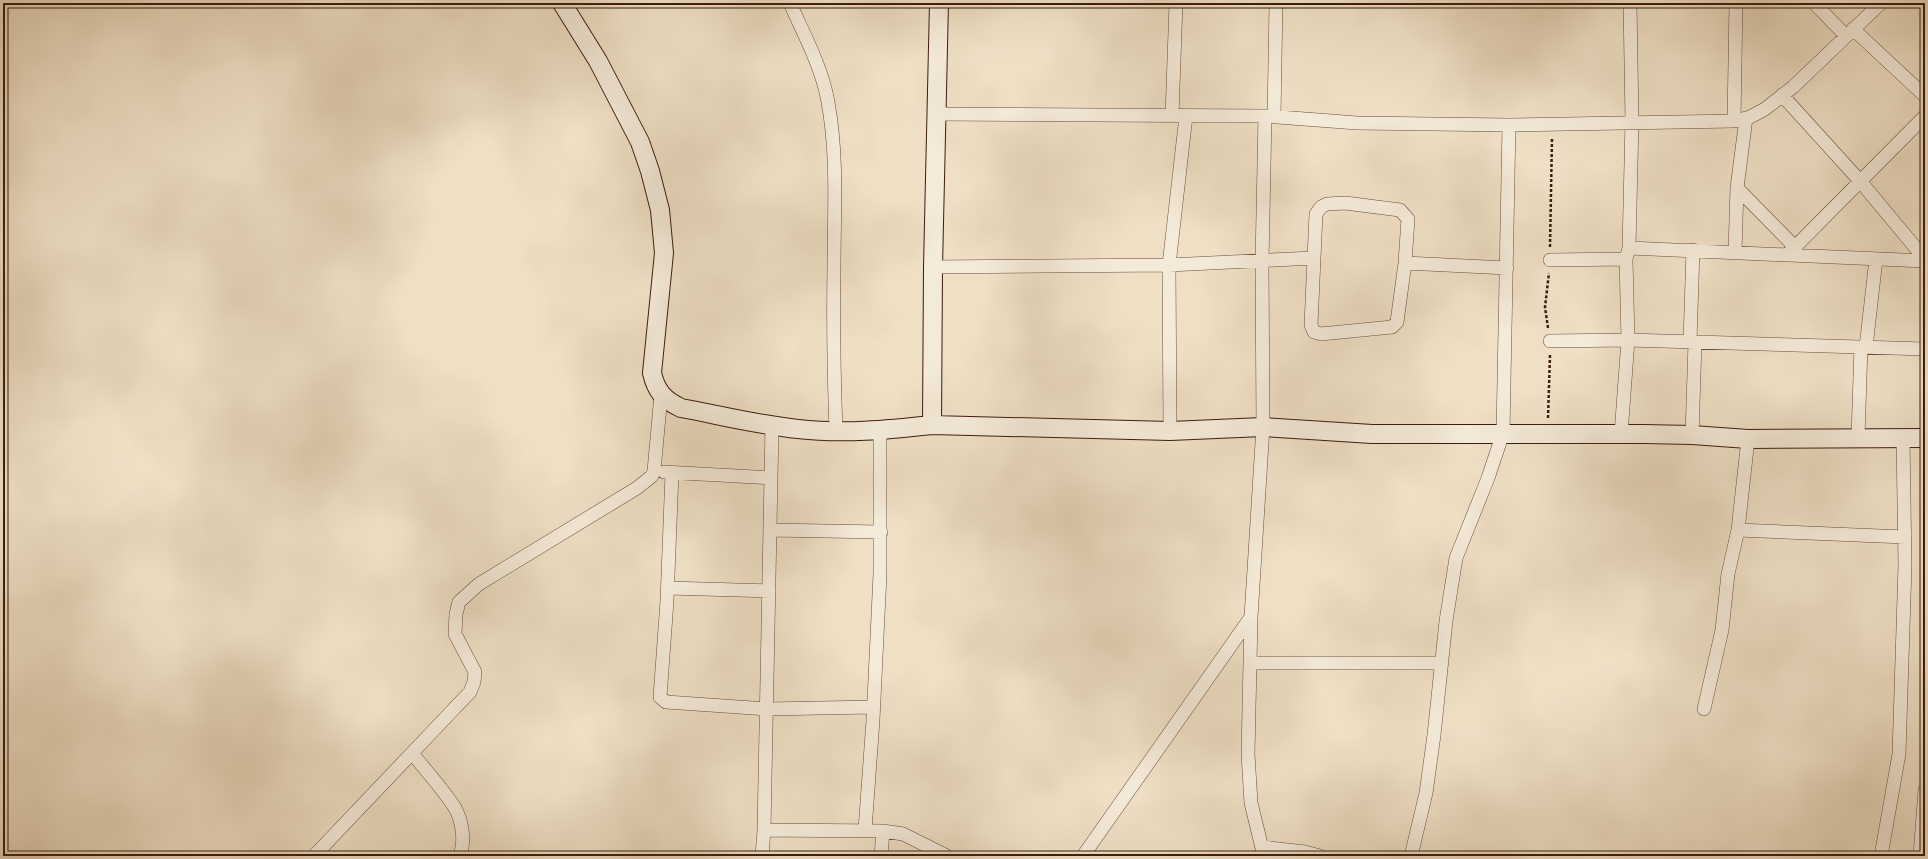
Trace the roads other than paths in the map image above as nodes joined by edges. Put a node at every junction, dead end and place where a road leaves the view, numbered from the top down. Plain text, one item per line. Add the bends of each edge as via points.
1 (562, 3) edge
2 (790, 3) edge
3 (939, 3) edge
4 (1176, 3) edge
5 (1276, 3) edge
6 (1630, 3) edge
7 (1736, 3) edge
8 (1814, 3) edge
9 (1881, 3) edge
10 (1849, 33) junction
11 (1782, 96) junction
12 (1925, 96) edge
13 (936, 114) junction
14 (1172, 116) junction
15 (1186, 116) junction
16 (1925, 116) edge
17 (1270, 117) junction
18 (1740, 120) junction
19 (1632, 122) junction
20 (1509, 125) junction
21 (1860, 181) junction
22 (1737, 188) junction
23 (1693, 250) junction
24 (1792, 251) junction
25 (1735, 252) junction
26 (1627, 253) junction
27 (1314, 258) junction
28 (1876, 259) junction
29 (1550, 260) road end
30 (1925, 260) edge
31 (1262, 262) junction
32 (1405, 263) junction
33 (1169, 265) junction
34 (933, 267) junction
35 (1507, 268) junction
36 (1628, 340) junction
37 (1550, 341) road end
38 (1693, 342) junction
39 (1863, 347) junction
40 (1925, 349) edge
41 (661, 395) junction
42 (932, 425) junction
43 (772, 426) junction
44 (1263, 427) junction
45 (880, 431) junction
46 (1170, 431) junction
47 (836, 432) junction
48 (1503, 433) junction
49 (1621, 434) junction
50 (1692, 435) junction
51 (1858, 437) junction
52 (1748, 438) junction
53 (1903, 438) junction
54 (1925, 438) edge
55 (654, 471) junction
56 (672, 473) junction
57 (771, 478) junction
58 (770, 530) junction
59 (1738, 530) junction
60 (881, 532) junction
61 (1905, 538) junction
62 (668, 588) junction
63 (769, 591) junction
64 (1250, 617) junction
65 (1250, 663) junction
66 (1442, 663) junction
67 (874, 707) junction
68 (767, 709) junction
69 (1704, 709) dead end
70 (412, 753) junction
71 (1925, 790) edge
72 (764, 830) junction
73 (865, 830) junction
74 (884, 831) junction
75 (1263, 851) edge
76 (314, 856) edge
77 (459, 856) edge
78 (762, 856) edge
79 (881, 856) edge
80 (947, 856) edge
81 (1083, 856) edge
82 (1320, 856) edge
83 (1411, 856) edge
84 (1882, 856) edge
85 (1920, 856) edge

1 - 41 street via 598,61 640,142 660,210 664,253 652,373 654,384
2 - 47 street via 816,60 828,101 833,145 836,183
3 - 13 street
4 - 14 street
5 - 17 street
6 - 19 street
7 - 18 street
8 - 10 street
9 - 10 street
10 - 11 street
10 - 12 street
11 - 18 street via 1766,109
11 - 21 street
13 - 14 street
13 - 34 street
14 - 15 street
15 - 17 street
15 - 33 street
16 - 21 street
17 - 20 street via 1357,123
17 - 31 street
18 - 19 street
18 - 22 street
19 - 20 street
19 - 26 street
20 - 35 street
21 - 24 street
21 - 30 street
22 - 24 street
22 - 25 street
23 - 25 street
23 - 26 street
23 - 38 street
24 - 25 street
24 - 28 street
26 - 29 street
26 - 36 street
27 - 31 street
27 - 32 street via 1316,214 1327,204 1346,203 1404,212 1408,219
27 - 32 street via 1311,325 1314,332 1321,334 1392,327 1399,316
28 - 30 street
28 - 39 street
31 - 33 street
31 - 44 street
32 - 35 street
33 - 34 street
33 - 46 street
34 - 42 street
35 - 48 street
36 - 37 street
36 - 38 street
36 - 49 street
38 - 39 street
38 - 50 street
39 - 40 street
39 - 51 street
41 - 43 street via 681,408
41 - 55 street
42 - 45 street
42 - 46 street
43 - 47 street
43 - 57 street
44 - 46 street
44 - 48 street via 1372,434
44 - 64 street
45 - 47 street
45 - 60 street
48 - 49 street
48 - 66 street via 1456,558
49 - 50 street
50 - 52 street
51 - 52 street
51 - 53 street
52 - 59 street
53 - 54 street
53 - 61 street
55 - 56 street
55 - 70 street via 637,488 479,584 459,602 455,634 475,672 474,682 470,692
56 - 57 street
56 - 62 street
57 - 58 street
58 - 60 street
58 - 63 street
59 - 61 street
59 - 69 street via 1728,574 1722,630
60 - 67 street
61 - 84 street via 1899,754
62 - 63 street
62 - 68 street via 660,697 662,700
63 - 68 street
64 - 65 street
64 - 81 street
65 - 66 street
65 - 75 street via 1248,754 1251,804
66 - 83 street via 1426,793
67 - 68 street
67 - 73 street
68 - 72 street
70 - 76 street
70 - 77 street via 455,808 462,836 462,852
71 - 85 street
72 - 73 street
72 - 78 street
73 - 74 street
74 - 79 street
74 - 80 street via 903,834
75 - 82 street via 1305,852

